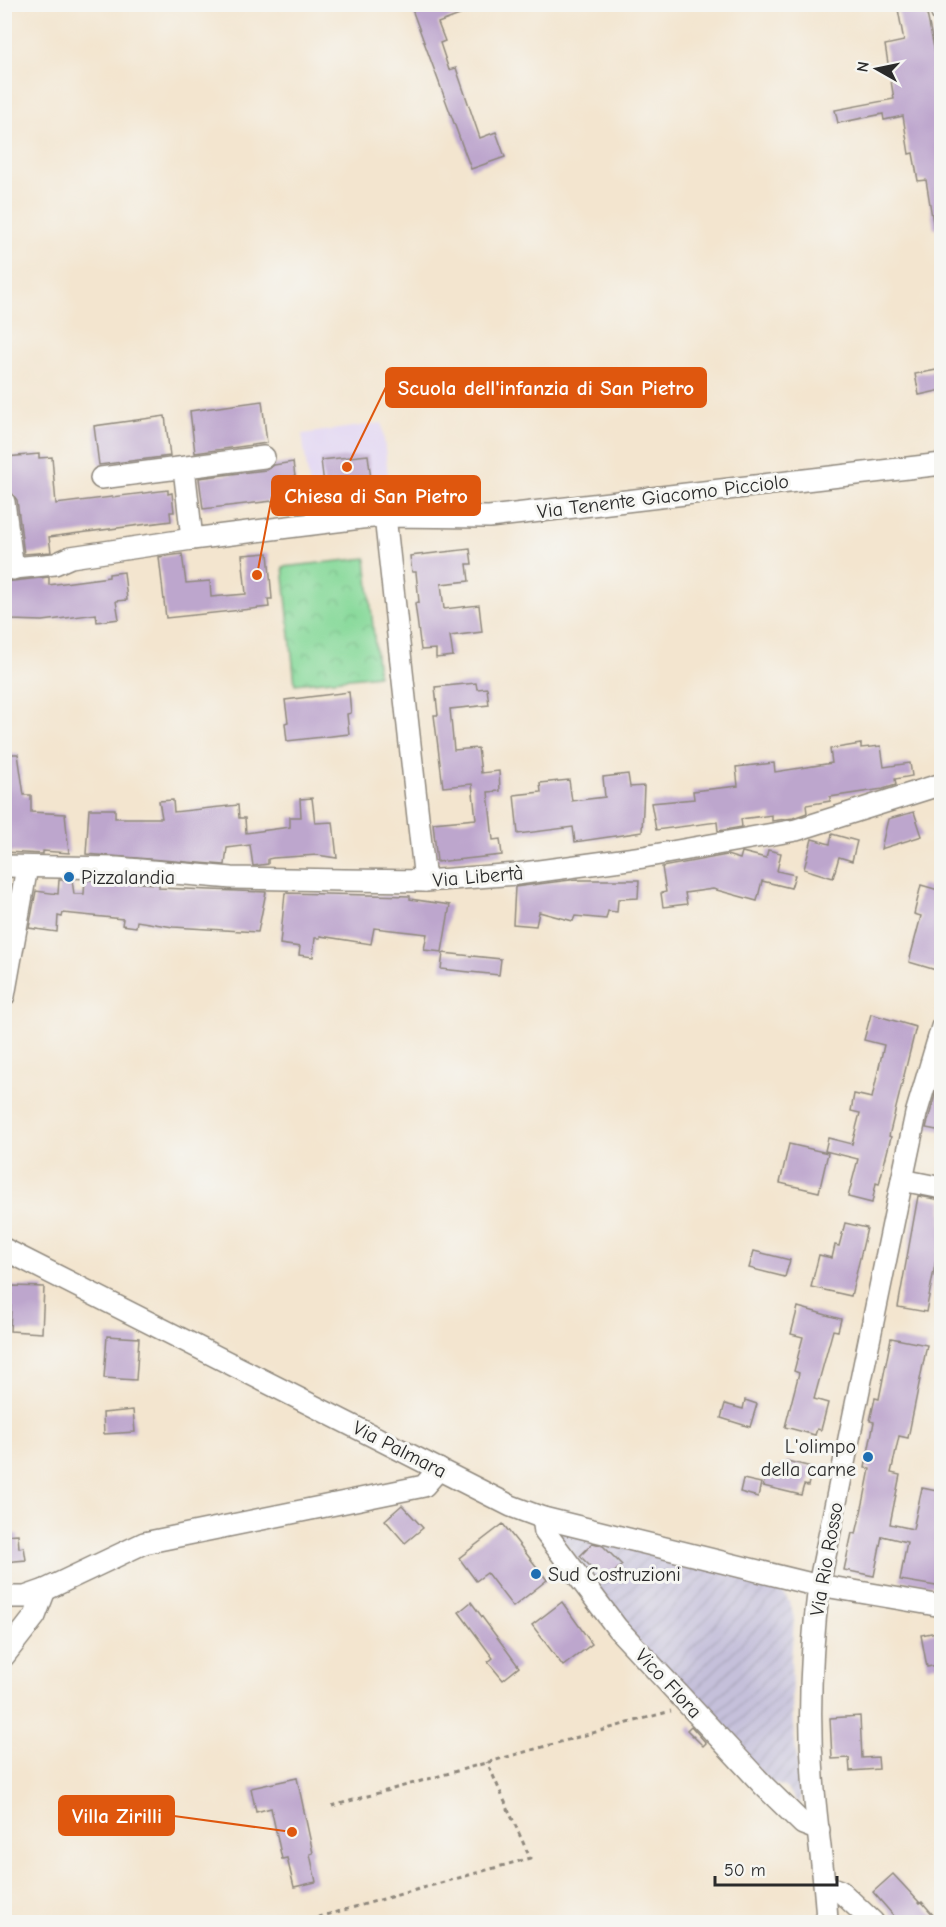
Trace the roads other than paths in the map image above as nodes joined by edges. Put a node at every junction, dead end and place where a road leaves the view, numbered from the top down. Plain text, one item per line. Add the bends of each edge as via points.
1 (939, 4) edge
2 (942, 13) edge
3 (264, 458) dead end
4 (942, 464) edge
5 (184, 468) junction
6 (101, 478) dead end
7 (4, 502) edge
8 (385, 516) junction
9 (192, 539) junction
10 (9, 569) edge
11 (942, 784) edge
12 (4, 866) edge
13 (27, 867) junction
14 (425, 881) junction
15 (4, 996) edge
16 (942, 1027) edge
17 (902, 1180) junction
18 (942, 1188) edge
19 (4, 1249) edge
20 (439, 1469) junction
21 (543, 1518) junction
22 (819, 1585) junction
23 (45, 1590) junction
24 (4, 1597) edge
25 (942, 1606) edge
26 (4, 1656) edge
27 (819, 1830) junction
28 (826, 1886) junction
29 (827, 1923) edge
30 (873, 1923) edge

1 - 2 street
3 - 5 street
4 - 8 street, Via Tenente Giacomo Picciolo via 489,517
5 - 6 street
5 - 9 street
7 - 10 street
8 - 9 street, Via Tenente Giacomo Picciolo
8 - 14 street
9 - 10 street, Via Tenente Giacomo Picciolo
11 - 14 street, Via Libertà via 796,830 517,874
12 - 13 street, Via Libertà
13 - 14 street, Via Libertà via 117,868 232,878
13 - 15 street
16 - 17 street, Via Rio Rosso via 916,1114
17 - 18 street
17 - 22 street, Via Rio Rosso
19 - 20 street, Via Palmara
20 - 21 street, Via Palmara
20 - 23 street via 424,1486 144,1543
21 - 22 street, Via Palmara
21 - 27 street, Vico Flora via 544,1532 618,1628 764,1786 803,1824
22 - 25 street, Via Palmara
22 - 27 street, Via Rio Rosso via 810,1672 810,1723
23 - 24 street via 25,1597
23 - 26 street via 35,1616
27 - 28 street, Via Rio Rosso
28 - 29 street, Via Rio Rosso
28 - 30 street via 840,1891

